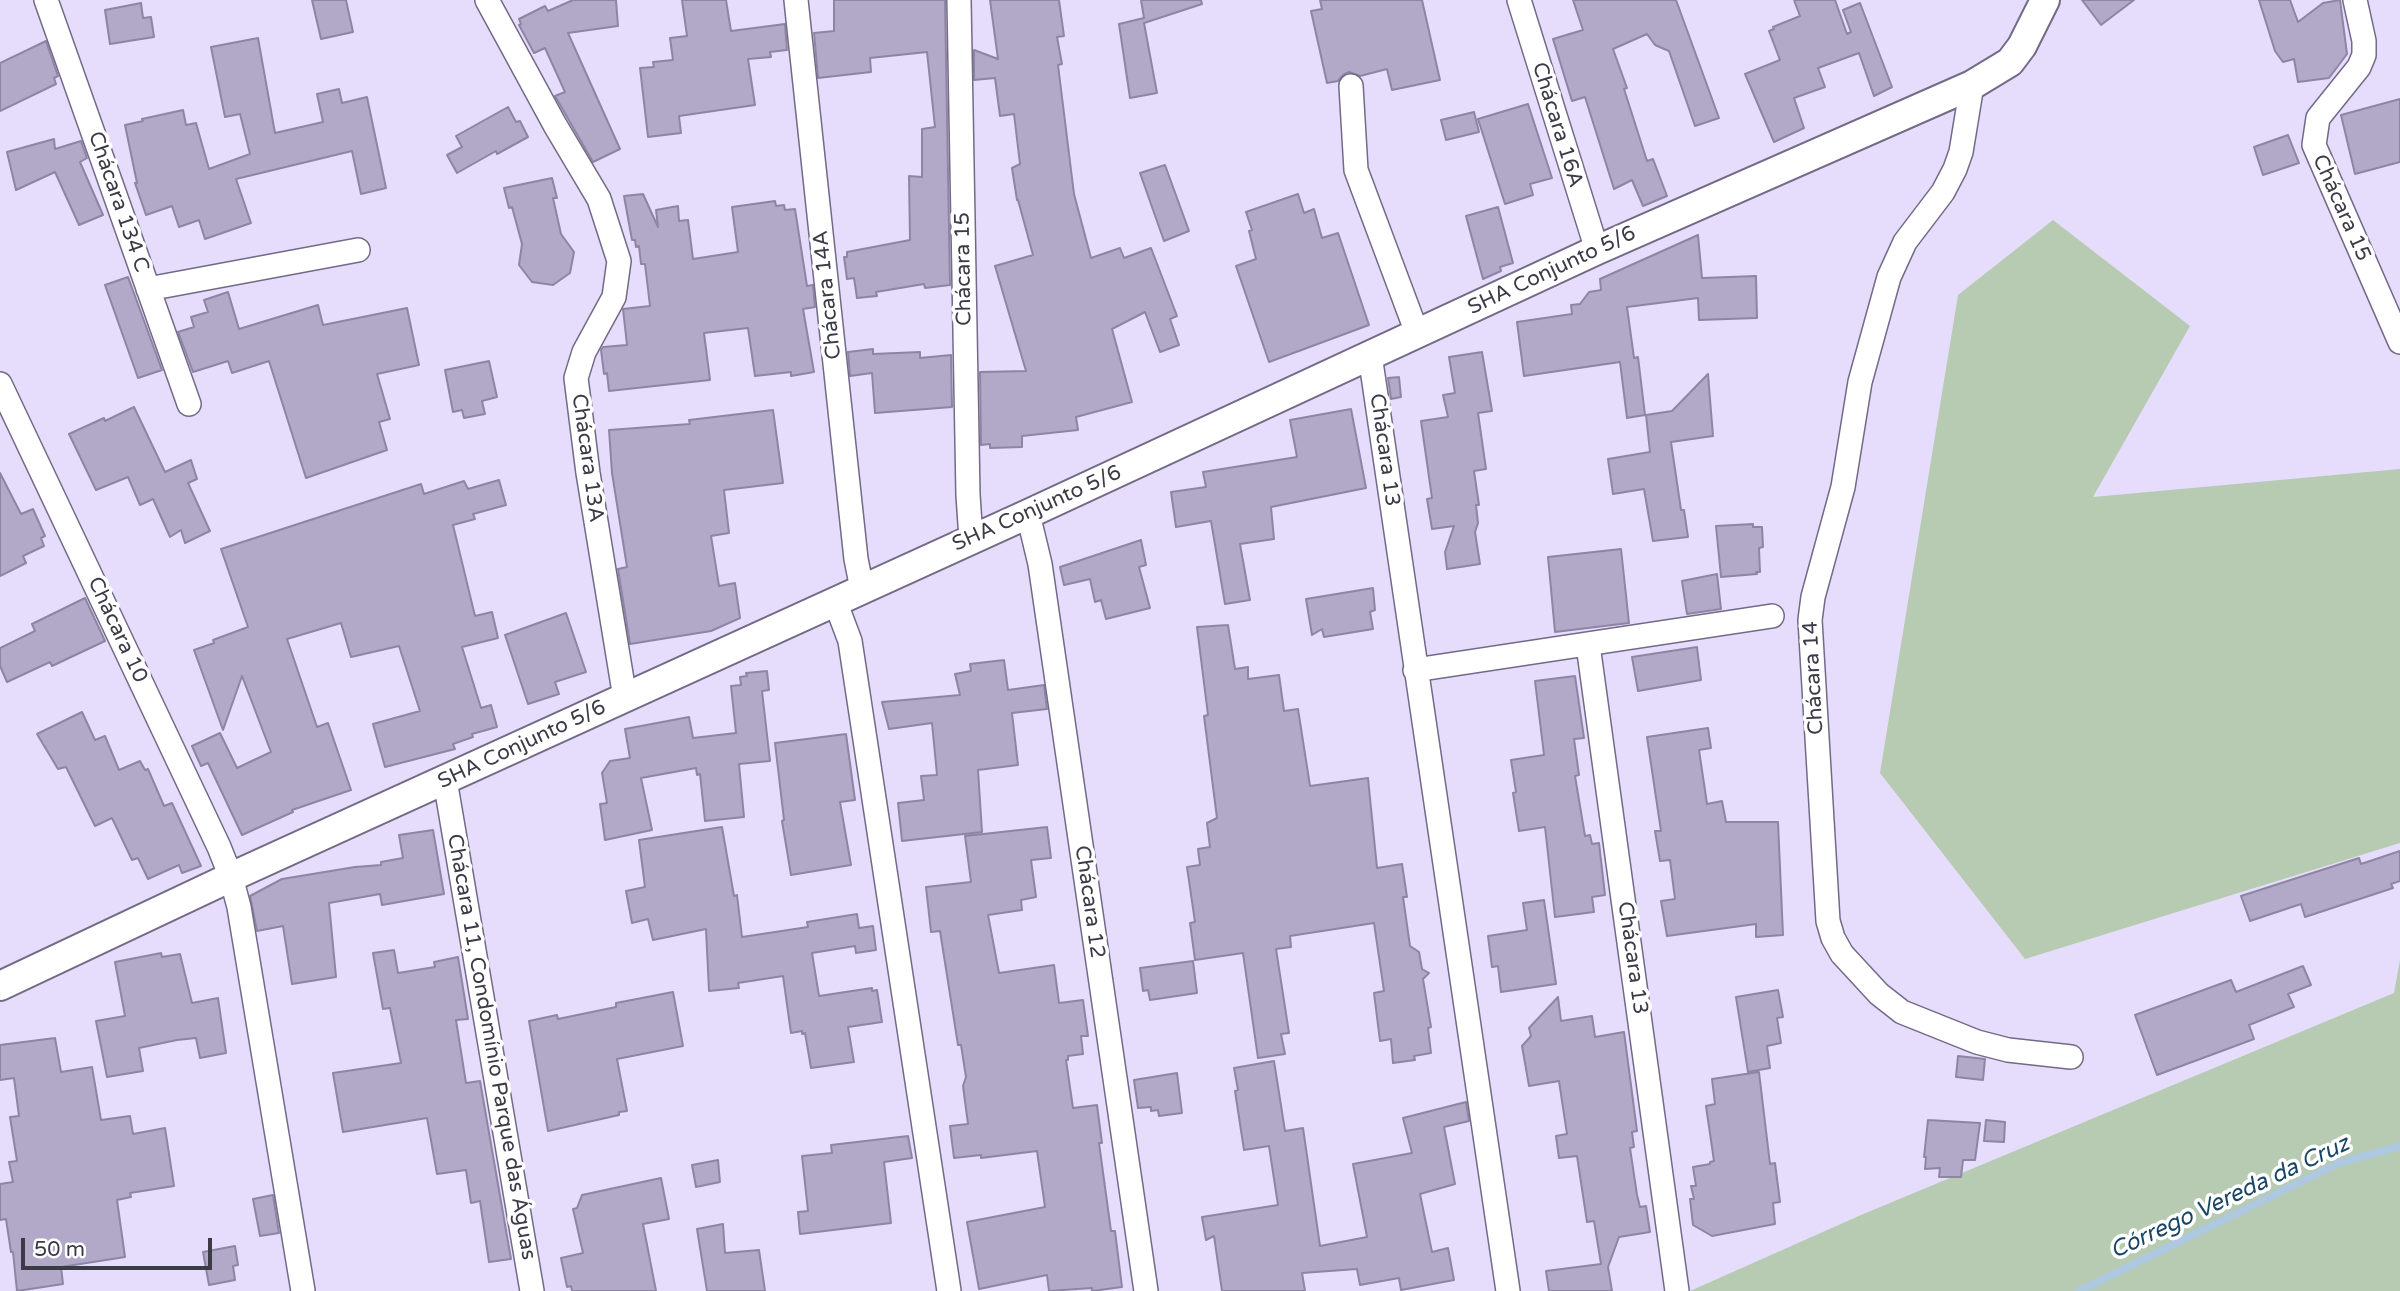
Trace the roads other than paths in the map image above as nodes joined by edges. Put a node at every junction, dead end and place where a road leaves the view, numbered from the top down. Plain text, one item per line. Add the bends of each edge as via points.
1 (46, 0) edge
2 (487, 0) edge
3 (796, 0) edge
4 (959, 0) edge
5 (1520, 0) edge
6 (2045, 0) edge
7 (2355, 0) edge
8 (1972, 85) junction
9 (1351, 86) dead end
10 (358, 250) dead end
11 (1597, 250) junction
12 (148, 289) junction
13 (1417, 333) junction
14 (2400, 342) edge
15 (1370, 355) junction
16 (0, 384) edge
17 (189, 404) dead end
18 (1028, 514) junction
19 (971, 539) junction
20 (862, 589) junction
21 (835, 601) junction
22 (1772, 616) dead end
23 (1588, 645) junction
24 (1415, 670) junction
25 (625, 698) junction
26 (447, 791) junction
27 (231, 877) junction
28 (0, 986) edge
29 (2071, 1057) dead end
30 (1676, 1281) edge
31 (303, 1291) edge
32 (532, 1291) edge
33 (948, 1291) edge
34 (1146, 1291) edge
35 (1508, 1291) edge

1 - 12 street, Chácara 134 C
2 - 25 street, Chácara 13A via 599,199 619,261 614,297 584,352 576,378
3 - 20 street, Chácara 14A
4 - 19 street, Chácara 15
5 - 11 street, Chácara 16A
6 - 8 street, SHA Conjunto 5/6 via 2010,62
7 - 14 street, Chácara 15 via 2364,55 2318,118 2314,145
8 - 11 street, SHA Conjunto 5/6
8 - 29 street, Chácara 14 via 1955,169 1905,242 1889,277 1860,383 1843,486 1813,597 1810,620 1828,921 1842,954 1902,1012 1997,1048
9 - 13 street via 1356,170
10 - 12 street
11 - 13 street, SHA Conjunto 5/6
12 - 17 street, Chácara 134 C
13 - 15 street, SHA Conjunto 5/6
15 - 18 street, SHA Conjunto 5/6
15 - 24 street, Chácara 13
16 - 27 street, Chácara 10
18 - 19 street, SHA Conjunto 5/6
18 - 34 street, Chácara 12 via 1040,564
19 - 20 street, SHA Conjunto 5/6
20 - 21 street, SHA Conjunto 5/6
21 - 25 street, SHA Conjunto 5/6
21 - 33 street via 850,641
22 - 23 street
23 - 24 street
23 - 30 street, Chácara 13
24 - 35 street, Chácara 13
25 - 26 street, SHA Conjunto 5/6
26 - 27 street, SHA Conjunto 5/6
26 - 32 street, Chácara 11, Condomínio Parque das Águas
27 - 28 street, SHA Conjunto 5/6
27 - 31 street, Chácara 10

